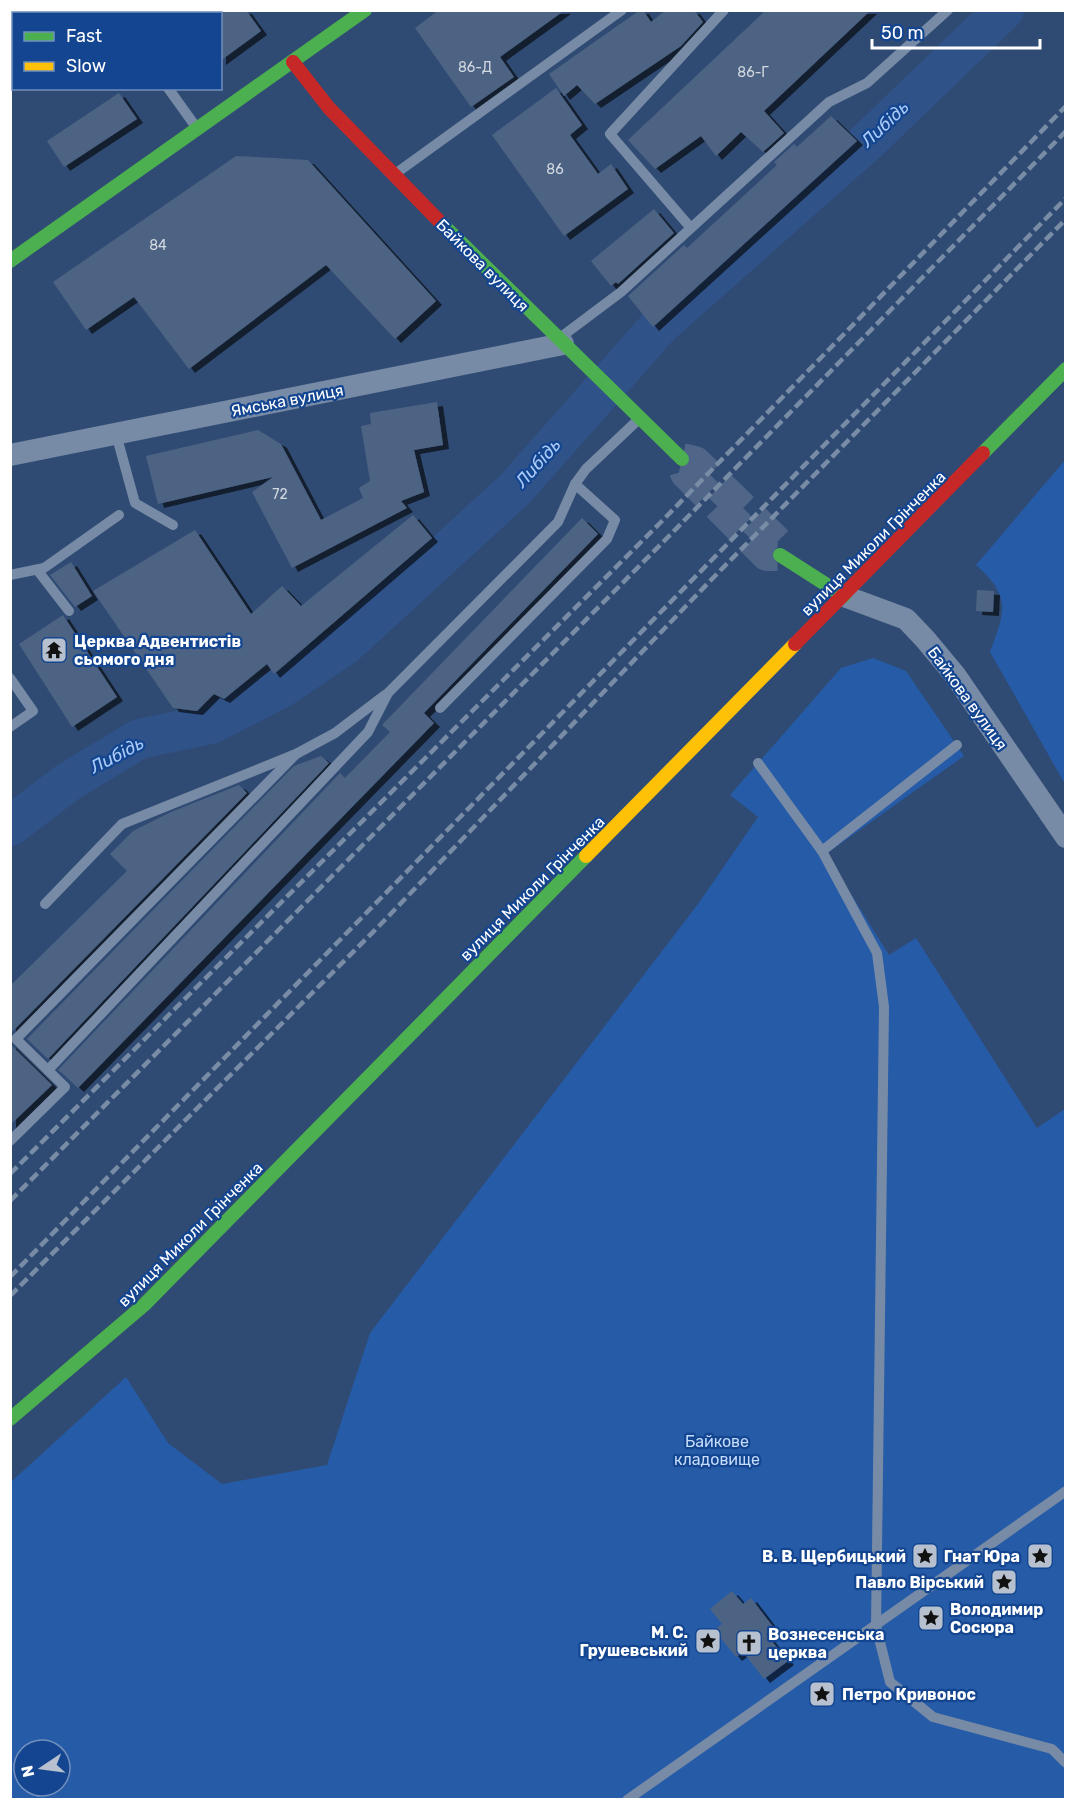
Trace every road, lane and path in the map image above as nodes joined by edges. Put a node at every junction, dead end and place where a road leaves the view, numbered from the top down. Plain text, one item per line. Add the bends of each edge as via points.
1 (365, 10) edge
2 (622, 10) edge
3 (724, 10) edge
4 (948, 10) edge
5 (293, 62) junction
6 (169, 90) edge
7 (198, 130) junction
8 (395, 174) junction
9 (690, 227) junction
10 (10, 261) edge
11 (561, 341) junction
12 (1065, 369) edge
13 (637, 417) junction
14 (117, 434) junction
15 (10, 455) edge
16 (682, 459) tunnel mouth
17 (575, 484) junction
18 (119, 516) dead end
19 (173, 525) dead end
20 (780, 555) dead end
21 (38, 571) junction
22 (10, 575) edge
23 (844, 596) junction
24 (69, 611) dead end
25 (10, 678) edge
26 (388, 693) junction
27 (440, 708) dead end
28 (10, 727) edge
29 (957, 745) dead end
30 (296, 754) junction
31 (758, 763) dead end
32 (1065, 837) edge
33 (822, 851) junction
34 (45, 904) dead end
35 (48, 1070) junction
36 (10, 1141) edge
37 (10, 1419) edge
38 (1065, 1491) edge
39 (876, 1626) junction
40 (1065, 1763) edge
41 (627, 1800) edge

1 - 5 main road
2 - 8 lane
3 - 9 lane via 610,134
4 - 9 lane via 867,83 829,102
5 - 7 main road
5 - 8 main road, Байкова вулиця via 329,108
6 - 7 lane
7 - 10 main road
8 - 11 main road, Байкова вулиця
9 - 11 lane via 621,292
11 - 13 main road, Байкова вулиця
11 - 14 street, Ямська вулиця
12 - 23 main road, вулиця Миколи Грінченка
13 - 16 main road, Байкова вулиця
13 - 17 lane
14 - 15 street, Ямська вулиця
14 - 19 lane via 135,503
17 - 26 lane via 558,522
17 - 27 lane via 615,520 607,539
18 - 21 lane
20 - 23 main road, Байкова вулиця
21 - 22 lane
21 - 24 lane
23 - 32 street, Байкова вулиця via 906,620 925,639 955,675
23 - 37 main road, вулиця Миколи Грінченка via 144,1305
25 - 28 lane via 33,711
26 - 30 lane via 335,733
26 - 35 lane via 368,732
29 - 33 lane
30 - 34 lane via 122,824
30 - 35 lane via 16,1039
31 - 33 lane
33 - 39 lane via 877,953 884,1007
35 - 36 lane via 65,1087
38 - 39 lane
39 - 40 lane via 890,1682 933,1717 1052,1749
39 - 41 lane

